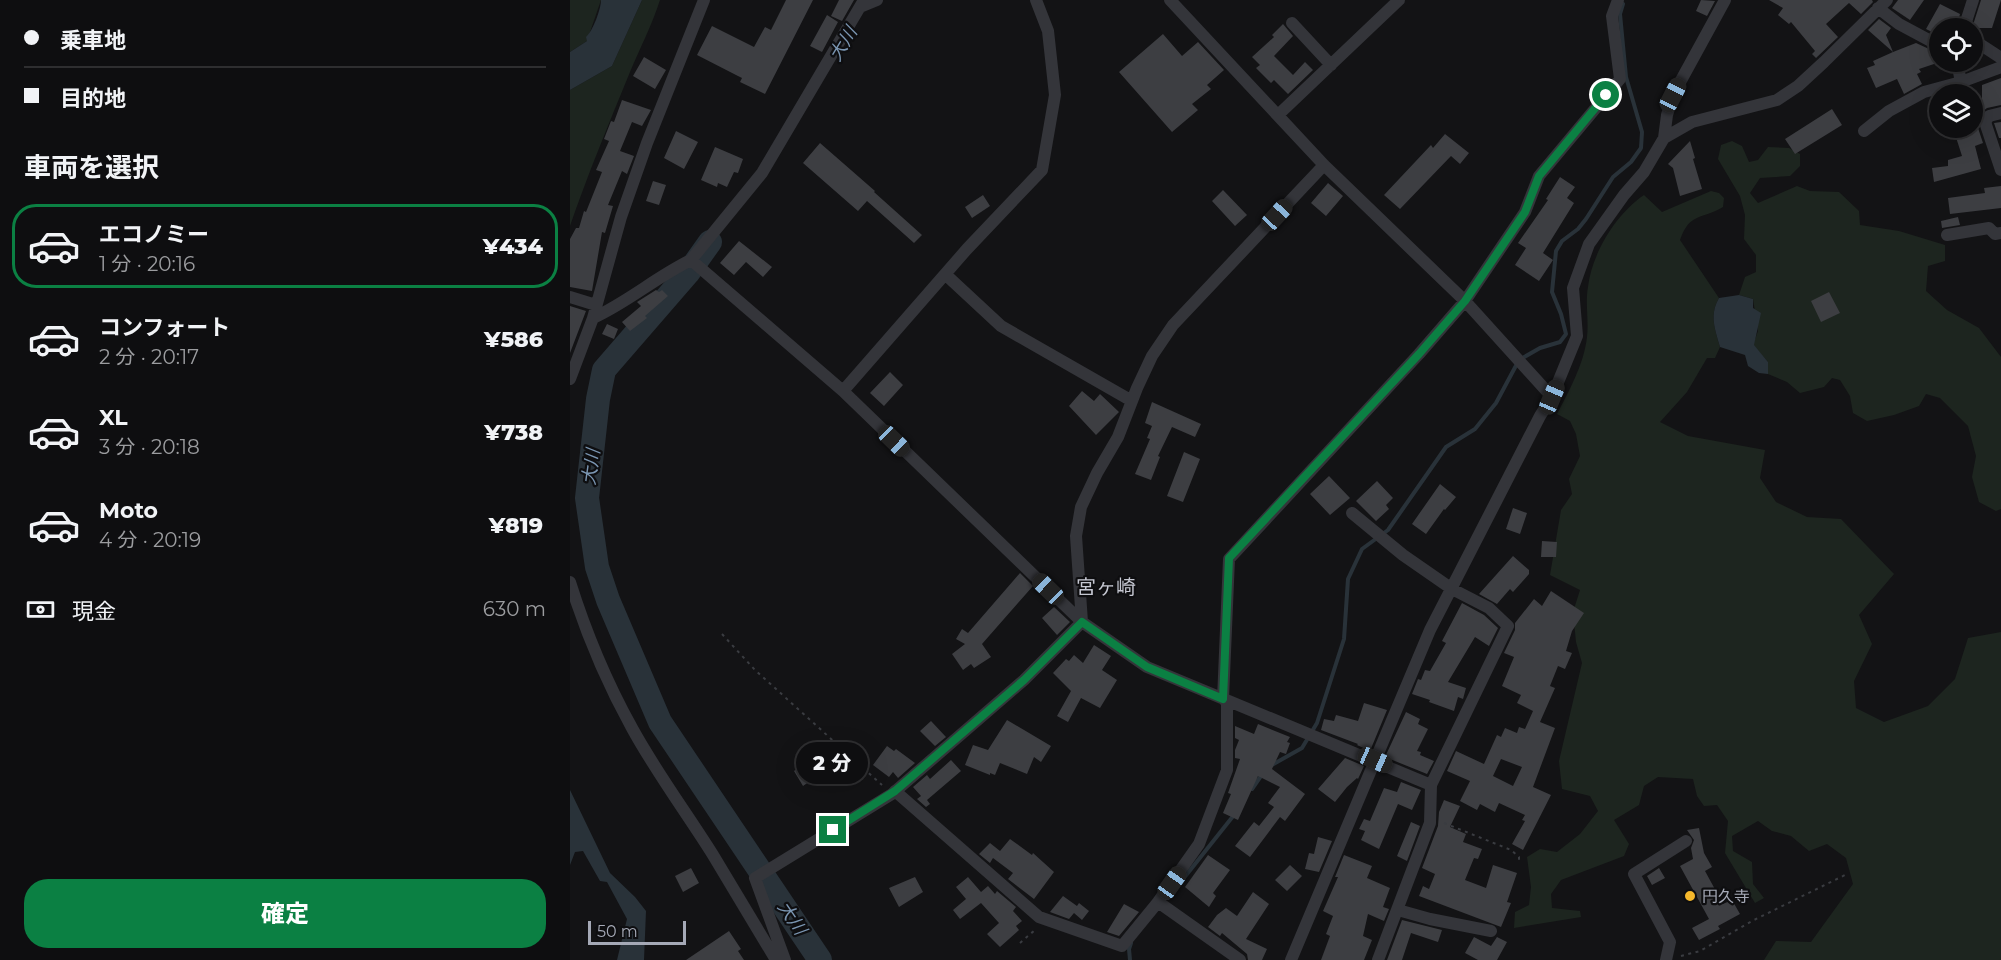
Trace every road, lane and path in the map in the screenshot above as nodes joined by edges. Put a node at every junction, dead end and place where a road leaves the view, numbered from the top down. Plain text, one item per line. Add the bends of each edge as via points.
1 (704, 0) edge
2 (877, 0) edge
3 (1036, 0) edge
4 (1170, 0) edge
5 (1399, 0) edge
6 (1618, 0) edge
7 (1725, 0) edge
8 (1973, 0) edge
9 (862, 4) edge
10 (1882, 4) edge
11 (1967, 18) edge
12 (1292, 23) dead end
13 (1929, 40) edge
14 (1983, 46) edge
15 (2001, 58) edge
16 (1331, 65) junction
17 (2001, 67) edge
18 (1959, 72) edge
19 (1961, 82) junction
20 (2001, 113) edge
21 (1278, 115) junction
22 (1864, 131) dead end
23 (1664, 138) junction
24 (1324, 165) junction
25 (2001, 170) edge
26 (2001, 233) edge
27 (1947, 235) dead end
28 (691, 260) junction
29 (945, 274) junction
30 (570, 297) edge
31 (1465, 301) junction
32 (594, 311) junction
33 (570, 380) edge
34 (843, 391) junction
35 (1552, 397) junction
36 (1132, 401) junction
37 (1352, 513) dead end
38 (570, 582) edge
39 (1452, 589) junction
40 (1082, 622) junction
41 (722, 634) dead end
42 (1225, 700) junction
43 (1375, 760) junction
44 (1431, 785) junction
45 (893, 793) junction
46 (1430, 817) junction
47 (1686, 841) dead end
48 (1519, 860) dead end
49 (1845, 875) dead end
50 (1158, 902) junction
51 (1398, 910) junction
52 (1045, 920) junction
53 (1491, 931) dead end
54 (1020, 943) dead end
55 (776, 960) edge
56 (785, 960) edge
57 (1240, 960) edge
58 (1292, 960) edge
59 (1378, 960) edge
60 (1666, 960) edge

1 - 32 street via 621,217
2 - 9 street
3 - 29 street via 1048,31 1055,95 1042,170
4 - 21 street
5 - 16 street
6 - 31 street via 1612,16 1620,79 1539,176 1525,212
7 - 23 street via 1673,95
8 - 11 street
9 - 28 street via 762,173
10 - 13 street via 1899,24
10 - 23 street via 1798,86 1777,100 1692,122
12 - 16 street
14 - 15 street
16 - 21 street
17 - 19 street
18 - 19 street
19 - 22 street via 1924,92 1889,111
20 - 25 street via 1989,116 1985,122
21 - 24 street
23 - 35 street via 1589,244 1573,288 1577,336
24 - 31 street
24 - 36 street via 1173,325 1152,356
26 - 27 street via 1995,234 1989,228
28 - 32 street via 615,308
28 - 34 street
29 - 34 street
29 - 36 street via 1001,326
30 - 32 street
31 - 35 street
31 - 42 street via 1229,558
32 - 33 street
34 - 40 street
35 - 39 street
36 - 40 street via 1081,507 1076,536
37 - 39 street
38 - 55 street via 583,625 632,729
39 - 43 street via 1430,630
39 - 44 street via 1489,608 1508,626
40 - 42 street via 1147,667
40 - 45 street via 1024,680
41 - 45 path via 755,670
42 - 43 street
42 - 50 street via 1227,770 1199,844
43 - 44 street
43 - 58 street
44 - 46 street
45 - 52 street
45 - 56 street via 755,878
46 - 48 path via 1511,850
46 - 51 street
47 - 60 street via 1634,874 1670,942
49 - 60 path via 1700,951
50 - 52 street via 1122,946
50 - 57 street
51 - 53 street
51 - 59 street
52 - 54 path

